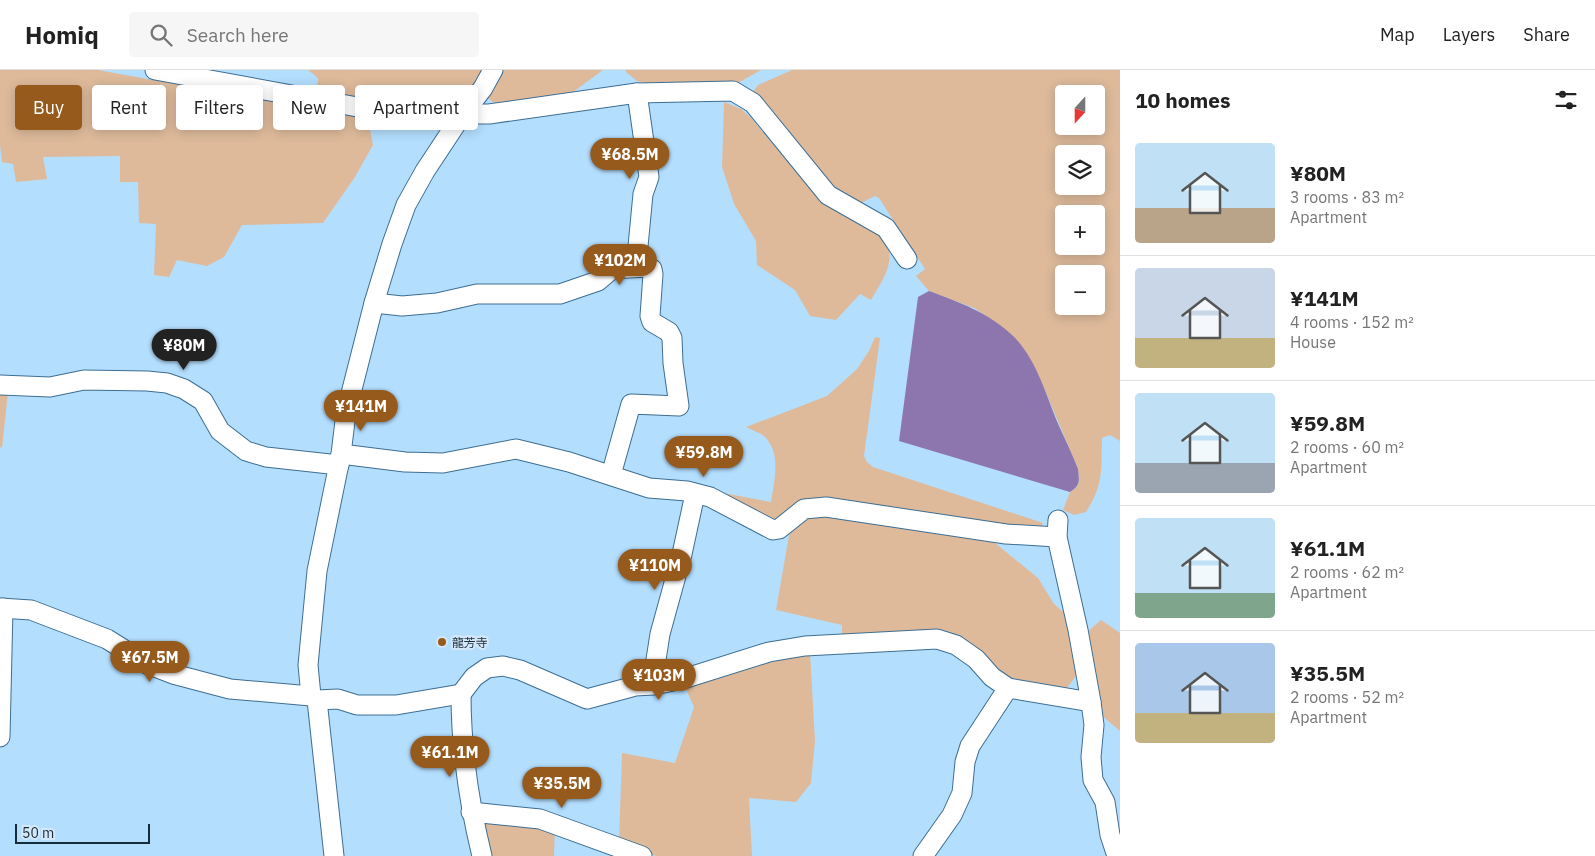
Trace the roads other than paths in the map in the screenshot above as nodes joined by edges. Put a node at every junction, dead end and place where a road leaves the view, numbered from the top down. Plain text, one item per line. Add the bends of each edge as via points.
1 (155, 70) edge
2 (493, 70) edge
3 (636, 92) junction
4 (478, 95) edge
5 (355, 107) edge
6 (478, 115) edge
7 (453, 130) edge
8 (906, 260) dead end
9 (636, 267) junction
10 (374, 304) junction
11 (0, 385) edge
12 (340, 459) junction
13 (611, 475) junction
14 (695, 494) junction
15 (1, 608) edge
16 (662, 683) junction
17 (1008, 688) junction
18 (461, 694) junction
19 (314, 698) junction
20 (1091, 702) junction
21 (0, 736) edge
22 (471, 812) junction
23 (334, 856) edge
24 (482, 856) edge
25 (642, 856) edge
26 (922, 856) edge
27 (1116, 856) edge

1 - 5 street
2 - 4 street
3 - 6 street
3 - 8 street via 733,91 753,103 828,195 886,228
3 - 9 street via 649,177 643,194
7 - 10 street via 406,205
9 - 10 street via 612,269 598,281 560,294 477,294 437,303
9 - 13 street via 652,269 650,316 652,322 669,332 672,338 679,406 631,404
10 - 12 street via 346,413
11 - 12 street via 50,387 84,380 166,383 184,389 202,401 220,431 246,451 266,457
12 - 13 street via 443,463 516,450
12 - 19 street via 317,571 308,665
13 - 14 street via 650,488
14 - 16 street via 660,634 655,666
14 - 20 street via 710,498 773,530 804,510 826,507 1006,534 1057,528
15 - 19 street via 31,610 107,639 147,664 173,674 230,689
15 - 21 street
16 - 17 street via 769,652 805,646 937,640 956,645
16 - 18 street via 635,686 587,699 503,666 487,668 474,677
17 - 20 street
17 - 26 street via 970,746 962,793 952,815
18 - 19 street via 396,705 357,705 338,699
18 - 22 street
19 - 23 street
20 - 27 street via 1093,780 1105,802
22 - 24 street
22 - 25 street via 540,819

